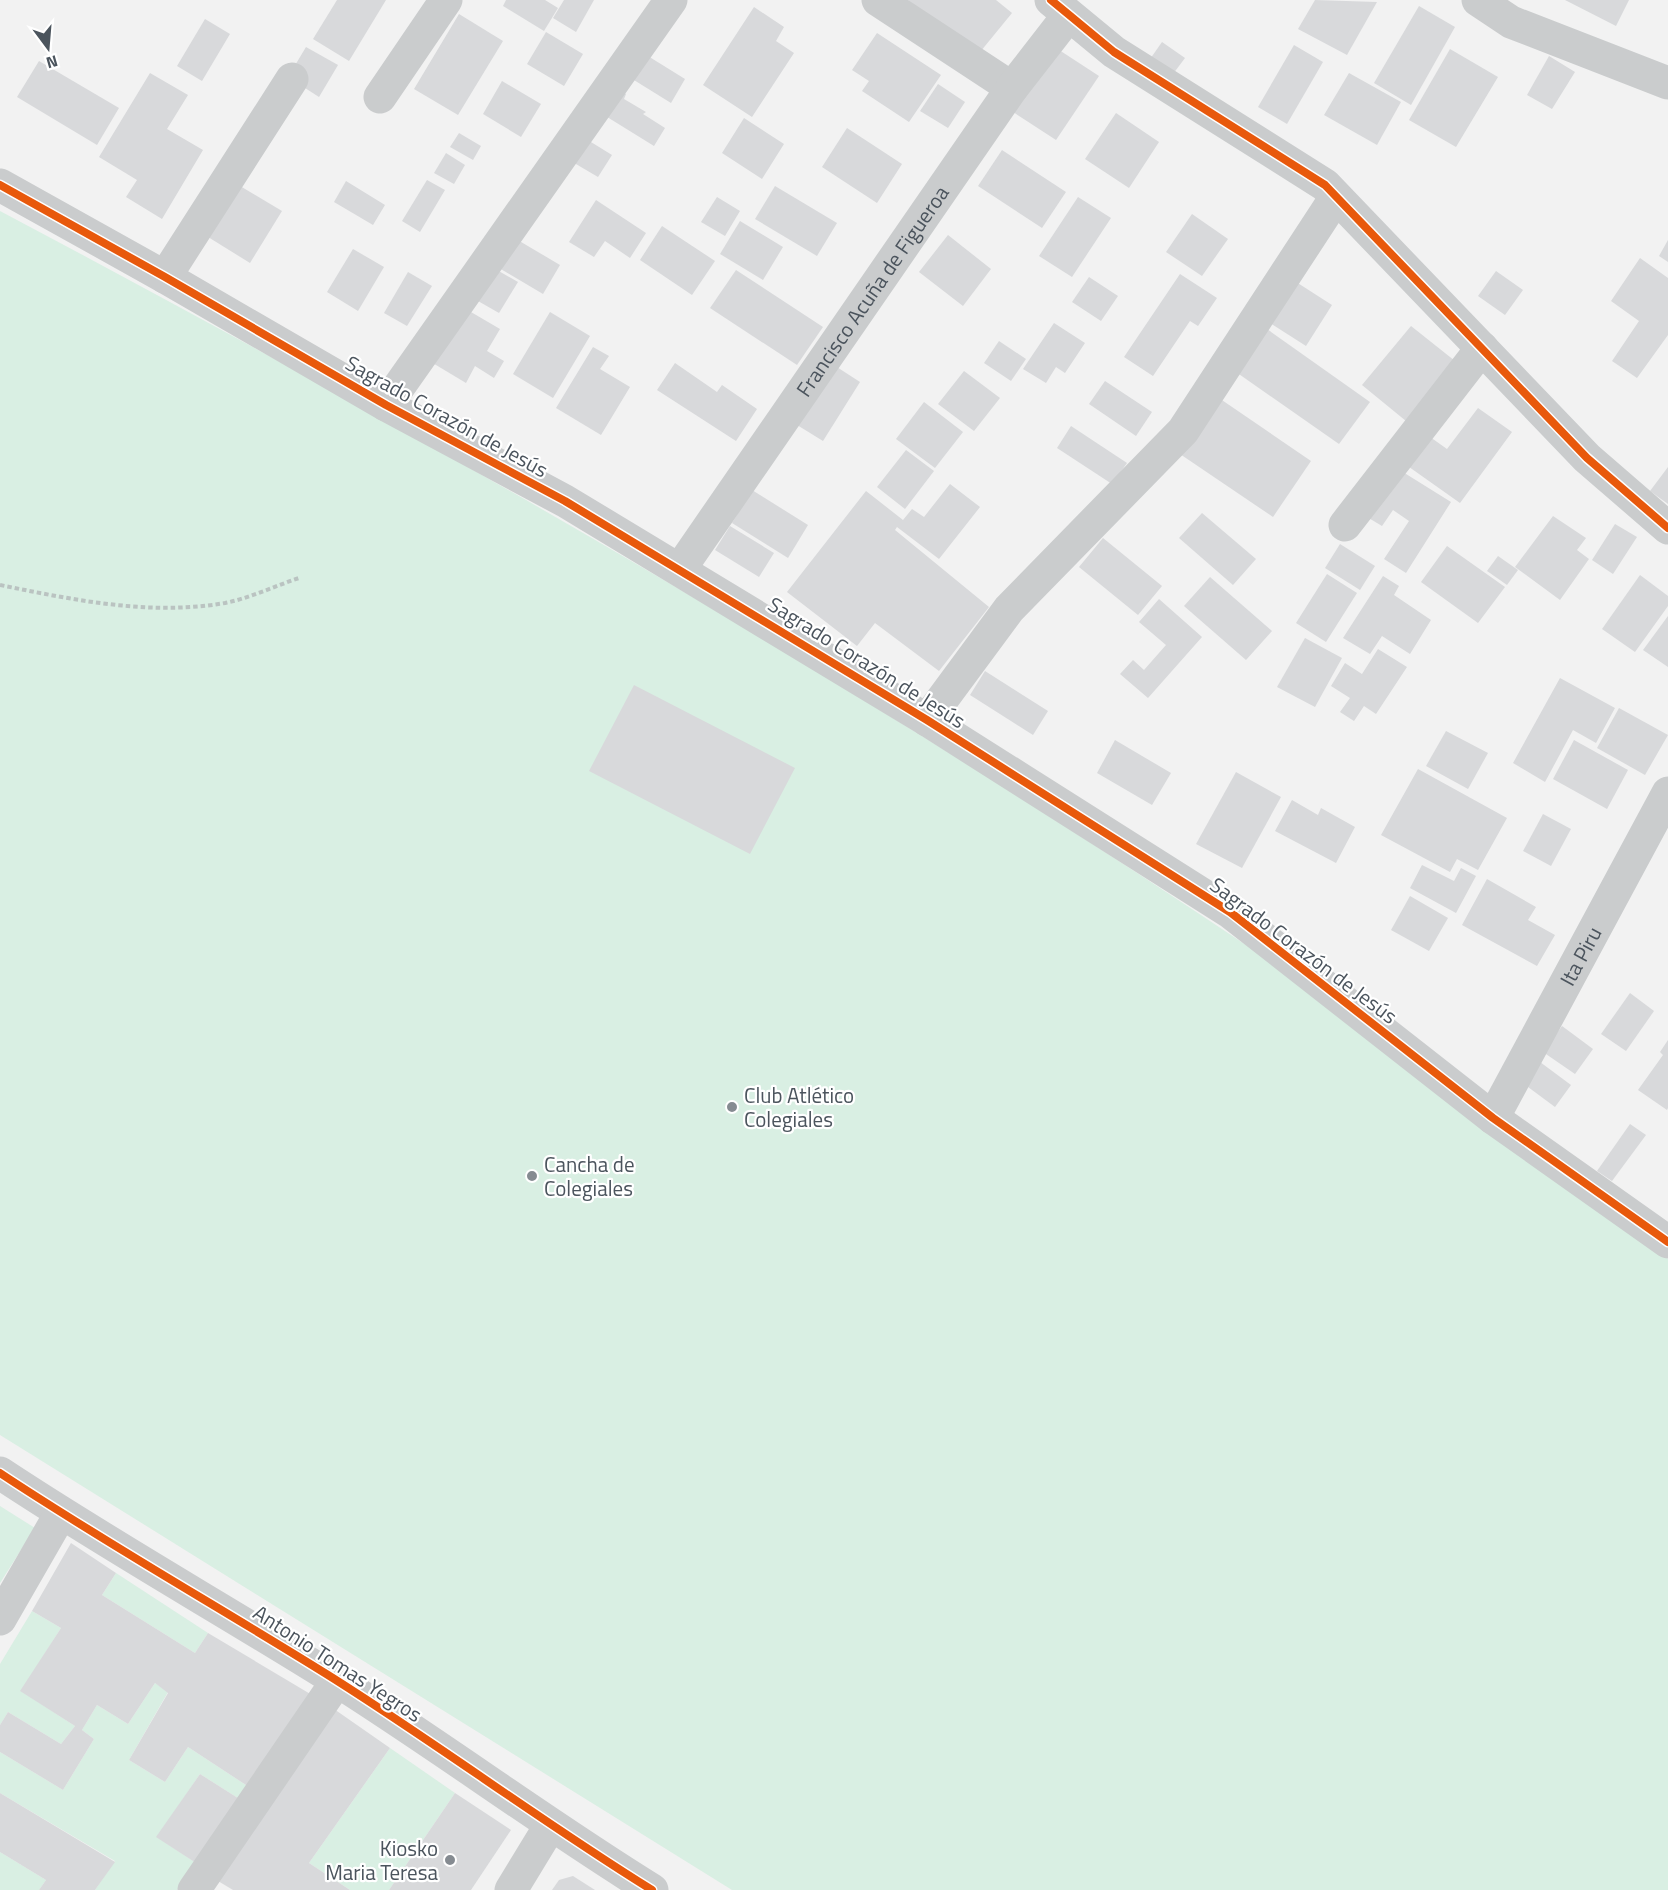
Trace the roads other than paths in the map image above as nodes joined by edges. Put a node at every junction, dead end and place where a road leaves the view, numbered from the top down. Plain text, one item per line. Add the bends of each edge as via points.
1 (446, 0) edge
2 (671, 0) edge
3 (878, 0) edge
4 (1478, 0) edge
5 (1059, 8) edge
6 (292, 79) dead end
7 (1668, 83) edge
8 (1012, 88) junction
9 (380, 97) dead end
10 (0, 185) edge
11 (1336, 197) junction
12 (165, 276) junction
13 (1482, 348) junction
14 (386, 405) junction
15 (1345, 525) dead end
16 (1668, 528) edge
17 (680, 569) junction
18 (927, 720) junction
19 (1668, 793) edge
20 (1493, 1118) junction
21 (1668, 1242) edge
22 (0, 1473) edge
23 (61, 1513) junction
24 (0, 1619) edge
25 (337, 1681) junction
26 (550, 1826) junction
27 (194, 1890) edge
28 (511, 1890) edge
29 (652, 1890) edge

1 - 9 street
2 - 14 street
3 - 8 street
4 - 7 street via 1511,22
5 - 8 street, Francisco Acuña de Figueroa
5 - 11 street via 1114,52 1324,185
6 - 12 street
8 - 17 street, Francisco Acuña de Figueroa
10 - 12 street, Sagrado Corazón de Jesús
11 - 13 street
11 - 18 street via 1183,431 1009,609
12 - 14 street, Sagrado Corazón de Jesús
13 - 15 street
13 - 16 street via 1587,458
14 - 17 street, Sagrado Corazón de Jesús via 565,501
17 - 18 street, Sagrado Corazón de Jesús
18 - 20 street, Sagrado Corazón de Jesús via 1230,912
19 - 20 street, Ita Piru
20 - 21 street, Sagrado Corazón de Jesús
22 - 23 street, Antonio Tomas Yegros
23 - 24 street
23 - 25 street, Antonio Tomas Yegros
25 - 26 street, Antonio Tomas Yegros
25 - 27 street
26 - 28 street
26 - 29 street, Antonio Tomas Yegros

